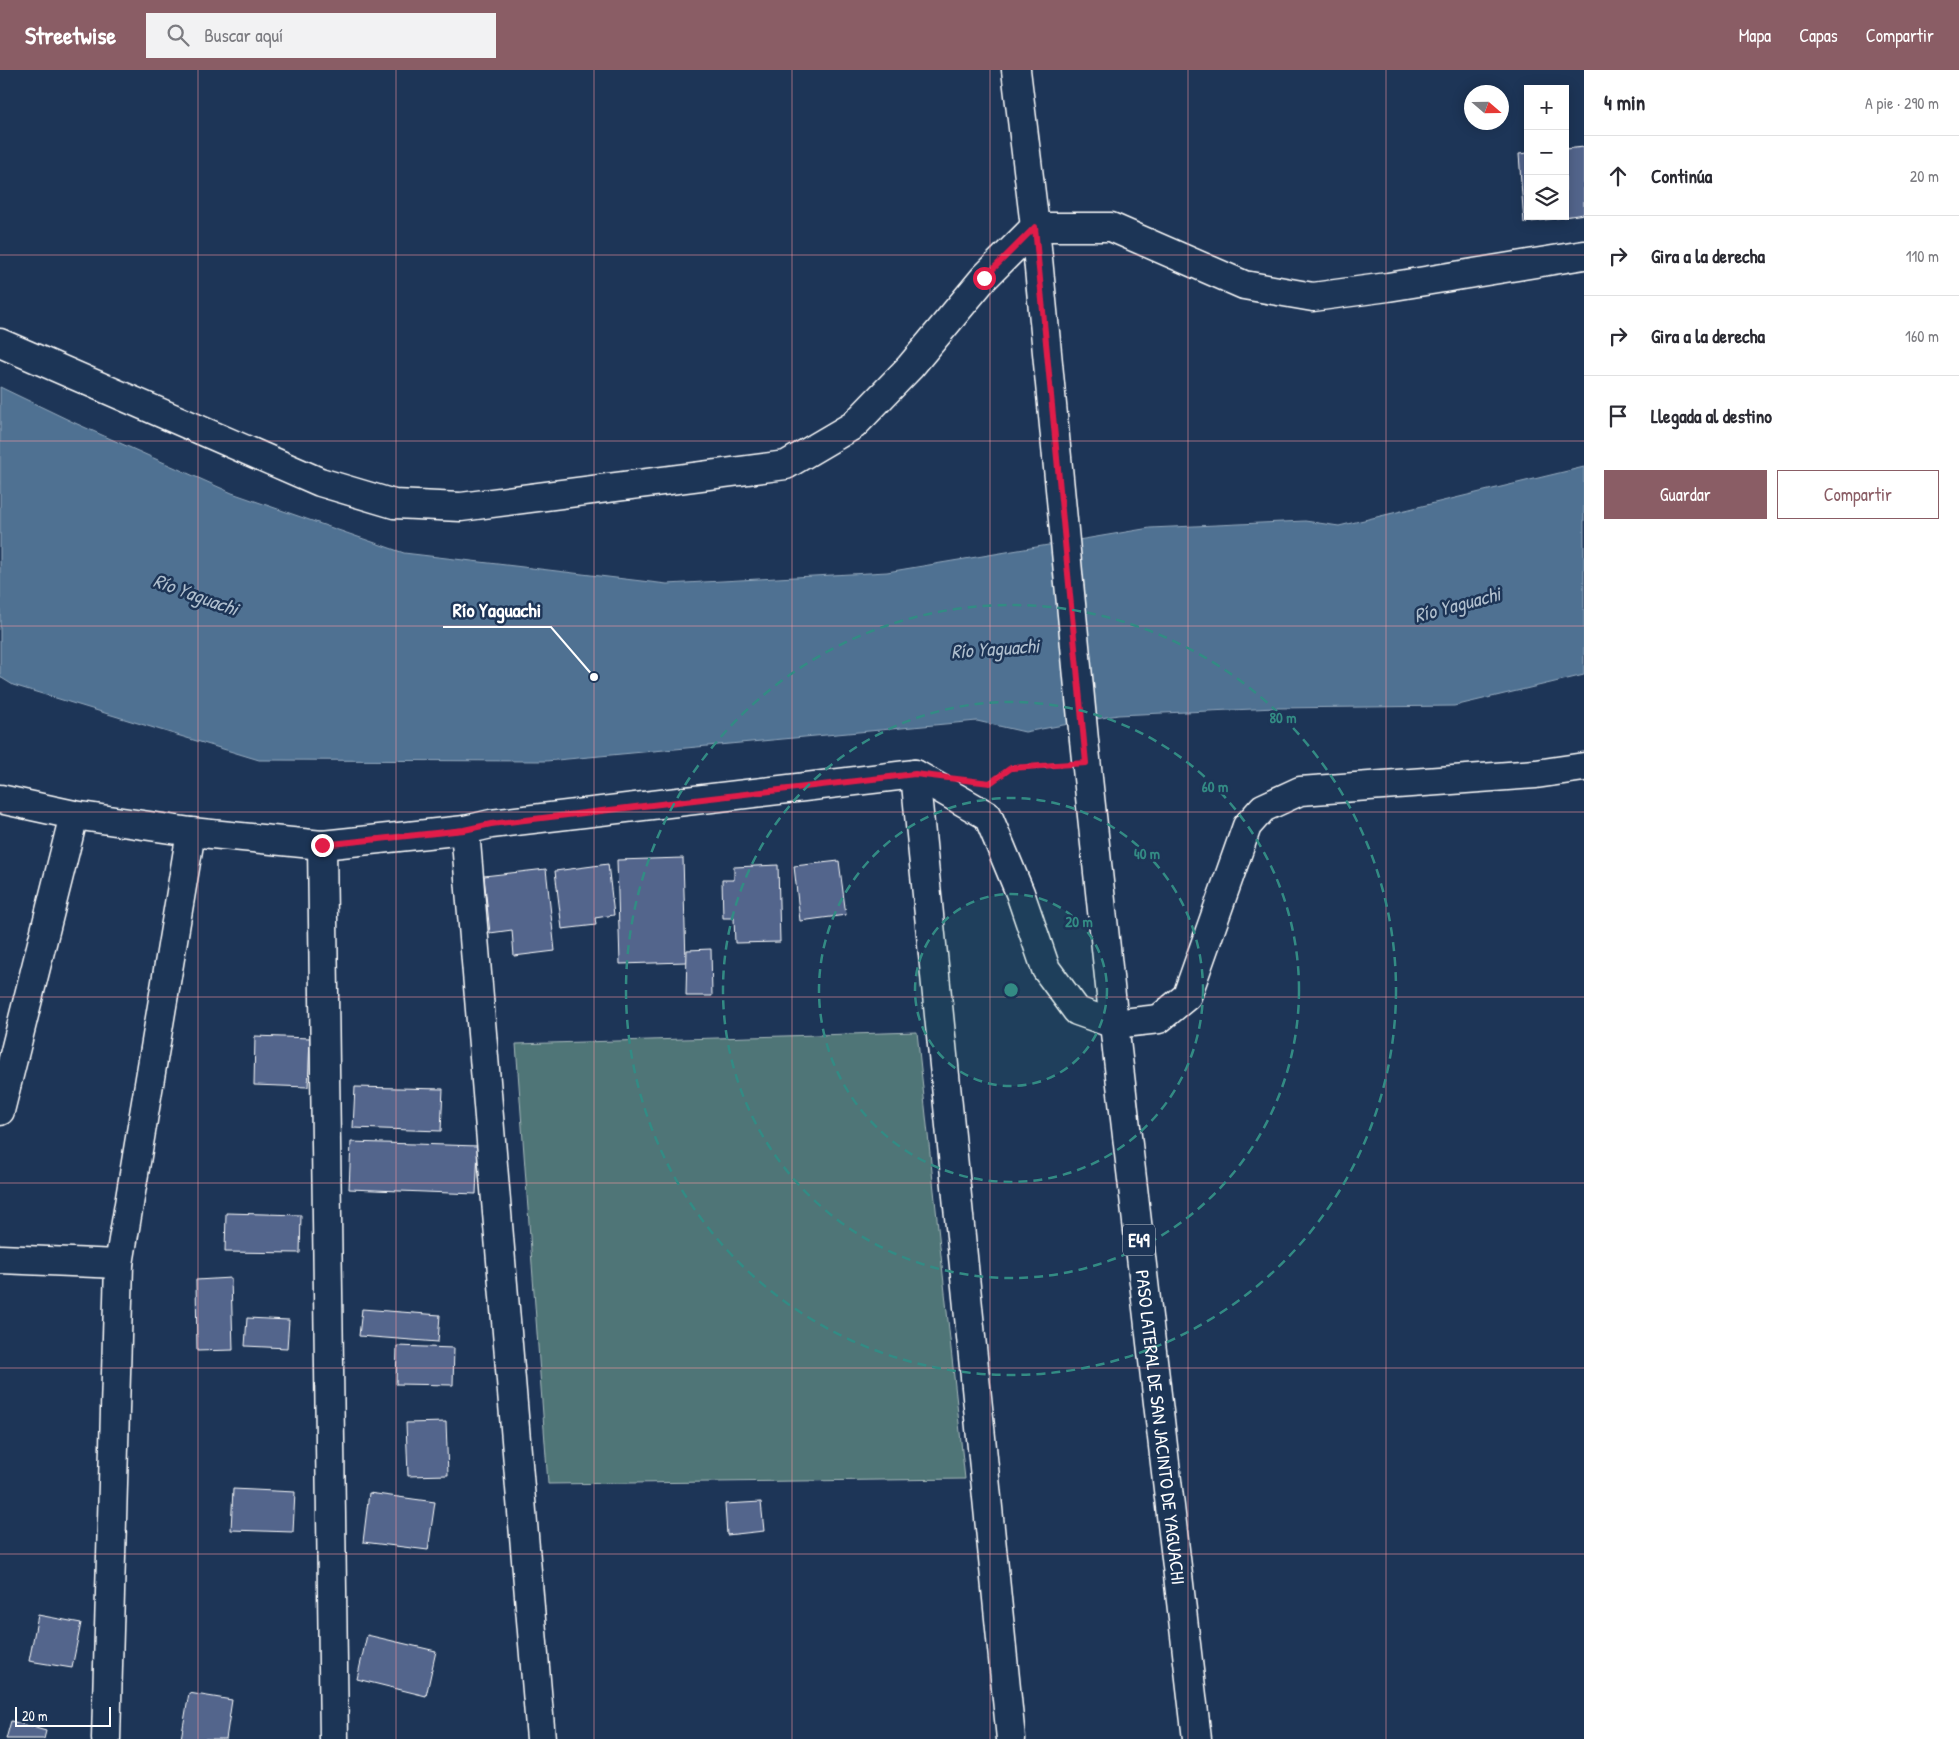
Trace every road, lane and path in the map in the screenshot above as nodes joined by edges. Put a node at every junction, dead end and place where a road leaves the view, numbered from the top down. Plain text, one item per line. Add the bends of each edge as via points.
1 (1016, 70) edge
2 (1035, 227) junction
3 (1584, 255) edge
4 (0, 343) edge
5 (1085, 752) junction
6 (1584, 767) edge
7 (915, 774) junction
8 (990, 783) dead end
9 (0, 799) edge
10 (74, 816) junction
11 (464, 830) junction
12 (191, 832) junction
13 (322, 845) junction
14 (1114, 1024) junction
15 (0, 1111) edge
16 (0, 1259) edge
17 (119, 1264) junction
18 (106, 1739) edge
19 (334, 1739) edge
20 (541, 1739) edge
21 (1011, 1739) edge
22 (1197, 1739) edge

1 - 2 street, PASO LATERAL DE SAN JACINTO DE YAGUACHI / E49
2 - 3 street via 1112,228 1244,285 1312,297
2 - 4 street via 984,278 910,366 854,425 786,465 461,507 394,504 320,482
2 - 5 street, PASO LATERAL DE SAN JACINTO DE YAGUACHI / E49
5 - 8 path via 1011,768
5 - 14 street, PASO LATERAL DE SAN JACINTO DE YAGUACHI / E49
6 - 14 street via 1536,774 1300,791 1263,808 1247,826 1187,996 1159,1019
7 - 11 street via 491,824
7 - 14 street via 988,816 1020,893 1046,969 1077,1011
7 - 21 street
9 - 10 street
10 - 12 street
10 - 15 street
11 - 13 street
11 - 20 street
12 - 13 street
12 - 17 street
13 - 19 street
14 - 22 street, PASO LATERAL DE SAN JACINTO DE YAGUACHI / E49
16 - 17 street
17 - 18 street

